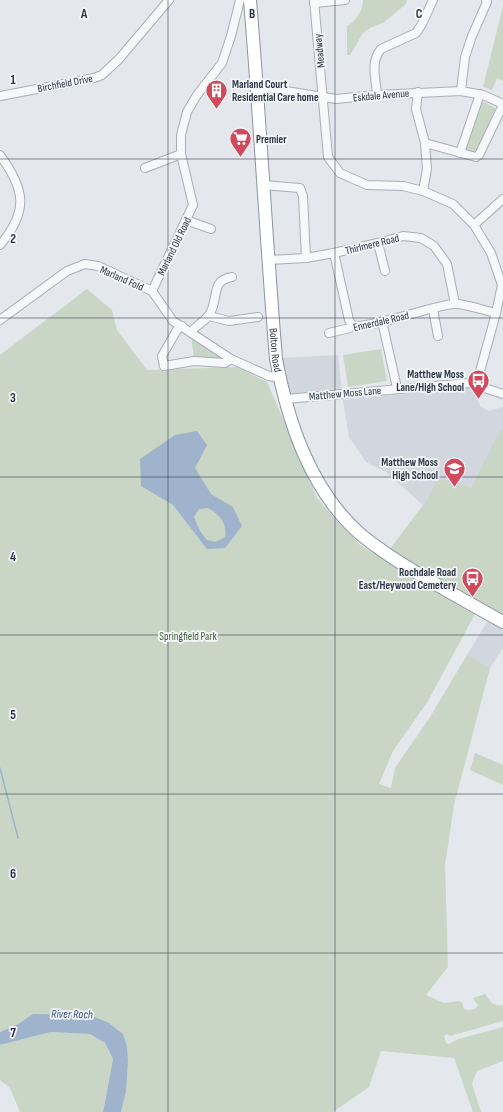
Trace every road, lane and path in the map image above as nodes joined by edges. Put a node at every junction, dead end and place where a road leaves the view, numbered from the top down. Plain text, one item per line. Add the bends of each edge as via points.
1 (168, 0) edge
2 (240, 0) edge
3 (250, 0) edge
4 (345, 0) edge
5 (433, 0) edge
6 (486, 0) edge
7 (314, 2) edge
8 (258, 88) junction
9 (462, 91) junction
10 (418, 92) junction
11 (480, 94) junction
12 (377, 95) junction
13 (0, 96) edge
14 (324, 98) junction
15 (503, 104) edge
16 (426, 143) junction
17 (460, 153) junction
18 (0, 154) edge
19 (181, 154) junction
20 (145, 168) dead end
21 (263, 185) junction
22 (423, 190) junction
23 (503, 199) edge
24 (186, 220) junction
25 (474, 225) junction
26 (211, 229) dead end
27 (378, 243) junction
28 (0, 245) edge
29 (334, 253) junction
30 (306, 258) junction
31 (269, 260) junction
32 (384, 270) dead end
33 (228, 277) dead end
34 (152, 291) junction
35 (455, 304) junction
36 (433, 309) junction
37 (496, 313) junction
38 (209, 316) junction
39 (258, 317) dead end
40 (0, 320) edge
41 (382, 322) junction
42 (352, 325) junction
43 (182, 326) junction
44 (190, 332) junction
45 (329, 333) dead end
46 (438, 336) dead end
47 (231, 359) junction
48 (280, 376) junction
49 (476, 386) junction
50 (397, 388) junction
51 (503, 394) edge
52 (286, 399) junction
53 (503, 622) edge

1 - 13 street, Birchfield Drive via 119,59 102,74 94,78
2 - 19 street, Marland Old Road via 222,63 187,112 181,135
3 - 8 highway, Bolton Road
4 - 7 street, Meadway
5 - 12 street via 416,32 381,49 375,58
6 - 9 street via 465,56
7 - 14 street, Meadway
8 - 14 street, Eskdale Avenue
8 - 21 highway, Bolton Road
9 - 10 street, Eskdale Avenue
9 - 11 street, Eskdale Avenue
10 - 12 street, Eskdale Avenue
10 - 16 street via 416,109
11 - 15 street, Eskdale Avenue
11 - 17 street
12 - 14 street, Eskdale Avenue
14 - 22 street, Meadway via 328,157 340,173 367,185 403,186
15 - 17 street via 479,155 473,157
16 - 17 street
16 - 22 street via 427,169
18 - 28 street via 17,182 21,205 14,225
19 - 20 street
19 - 24 street, Marland Old Road via 193,205
21 - 30 street via 300,188 303,196
21 - 31 highway, Bolton Road
22 - 25 street, Meadway via 453,204
23 - 25 street
24 - 26 street
24 - 34 street, Marland Old Road
25 - 37 street, Meadway via 491,253 502,285
27 - 29 street, Thirlmere Road
27 - 32 street
27 - 35 street, Thirlmere Road via 403,236 421,238 434,246 447,264
29 - 30 street, Thirlmere Road
29 - 42 street
30 - 31 street, Thirlmere Road
31 - 48 highway, Bolton Road
33 - 38 street via 219,282
34 - 40 street, Marland Fold via 98,266 82,264 67,271
34 - 43 street, Marland Fold via 174,321
35 - 36 street, Ennerdale Road
35 - 37 street, Ennerdale Road
36 - 41 street, Ennerdale Road
36 - 46 street
37 - 49 street, Meadway
38 - 39 street via 229,321
38 - 44 street
41 - 42 street, Ennerdale Road
41 - 50 street
42 - 45 street, Ennerdale Road via 350,328
43 - 44 street, Marland Fold
43 - 47 street via 162,356 164,366 194,361 225,363
44 - 47 street, Marland Fold
47 - 48 street, Marland Fold via 269,376
48 - 52 highway, Bolton Road
49 - 50 street, Matthew Moss Lane via 469,383
49 - 51 street, Matthew Moss Lane
50 - 52 street, Matthew Moss Lane
52 - 53 highway, Bolton Road via 306,459 326,494 343,516 385,552

